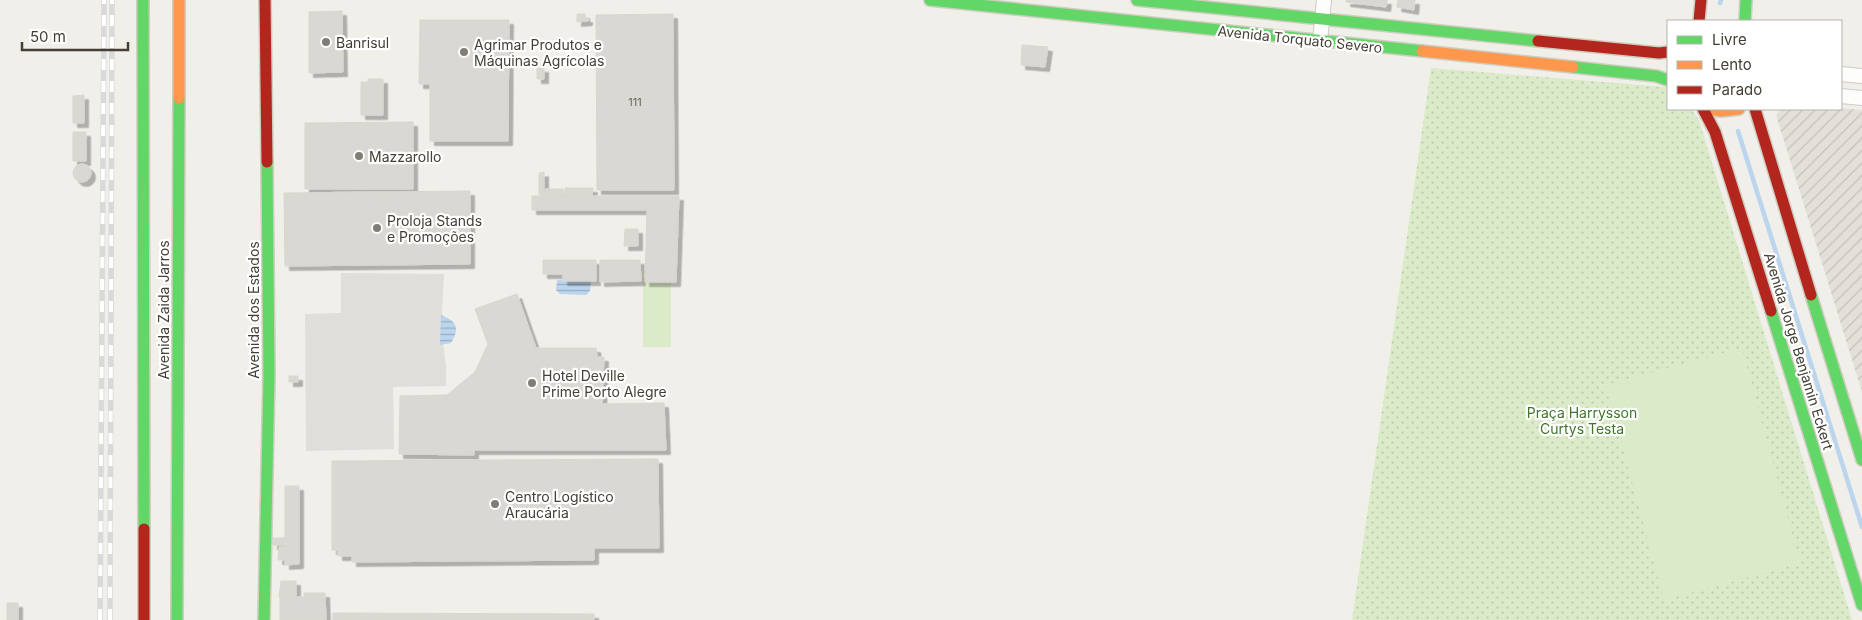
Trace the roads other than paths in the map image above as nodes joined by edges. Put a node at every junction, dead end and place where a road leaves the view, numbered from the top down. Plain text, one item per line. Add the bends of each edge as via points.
1 (143, 0) edge
2 (179, 0) edge
3 (265, 0) edge
4 (930, 0) edge
5 (1137, 0) edge
6 (1324, 0) edge
7 (1701, 0) edge
8 (1746, 0) edge
9 (1164, 1) edge
10 (992, 3) edge
11 (1015, 4) edge
12 (1322, 19) junction
13 (1699, 20) edge
14 (1745, 20) edge
15 (1162, 24) junction
16 (1320, 41) junction
17 (1667, 52) edge
18 (1842, 74) edge
19 (1862, 76) edge
20 (1667, 80) edge
21 (1842, 96) edge
22 (1862, 98) edge
23 (1704, 110) edge
24 (1716, 110) edge
25 (1730, 110) edge
26 (1755, 110) edge
27 (1862, 460) edge
28 (1862, 605) edge
29 (144, 620) edge
30 (178, 620) edge
31 (264, 620) edge

1 - 29 main road, Avenida Zaida Jarros
2 - 30 main road, Avenida Zaida Jarros
3 - 31 main road, Avenida dos Estados via 269,375
4 - 10 main road, Avenida Torquato Severo
5 - 9 main road, Avenida Torquato Severo
6 - 12 street
7 - 13 main road
8 - 14 main road
9 - 12 main road, Avenida Torquato Severo
9 - 15 street
10 - 11 main road, Avenida Torquato Severo
11 - 15 main road, Avenida Torquato Severo
12 - 16 street
12 - 17 main road, Avenida Torquato Severo
15 - 16 main road, Avenida Torquato Severo
16 - 20 main road, Avenida Torquato Severo
18 - 19 street
21 - 22 street
23 - 28 main road, Avenida Jorge Benjamin Eckert via 1715,132
24 - 25 main road
26 - 27 main road, Avenida Jorge Benjamin Eckert

